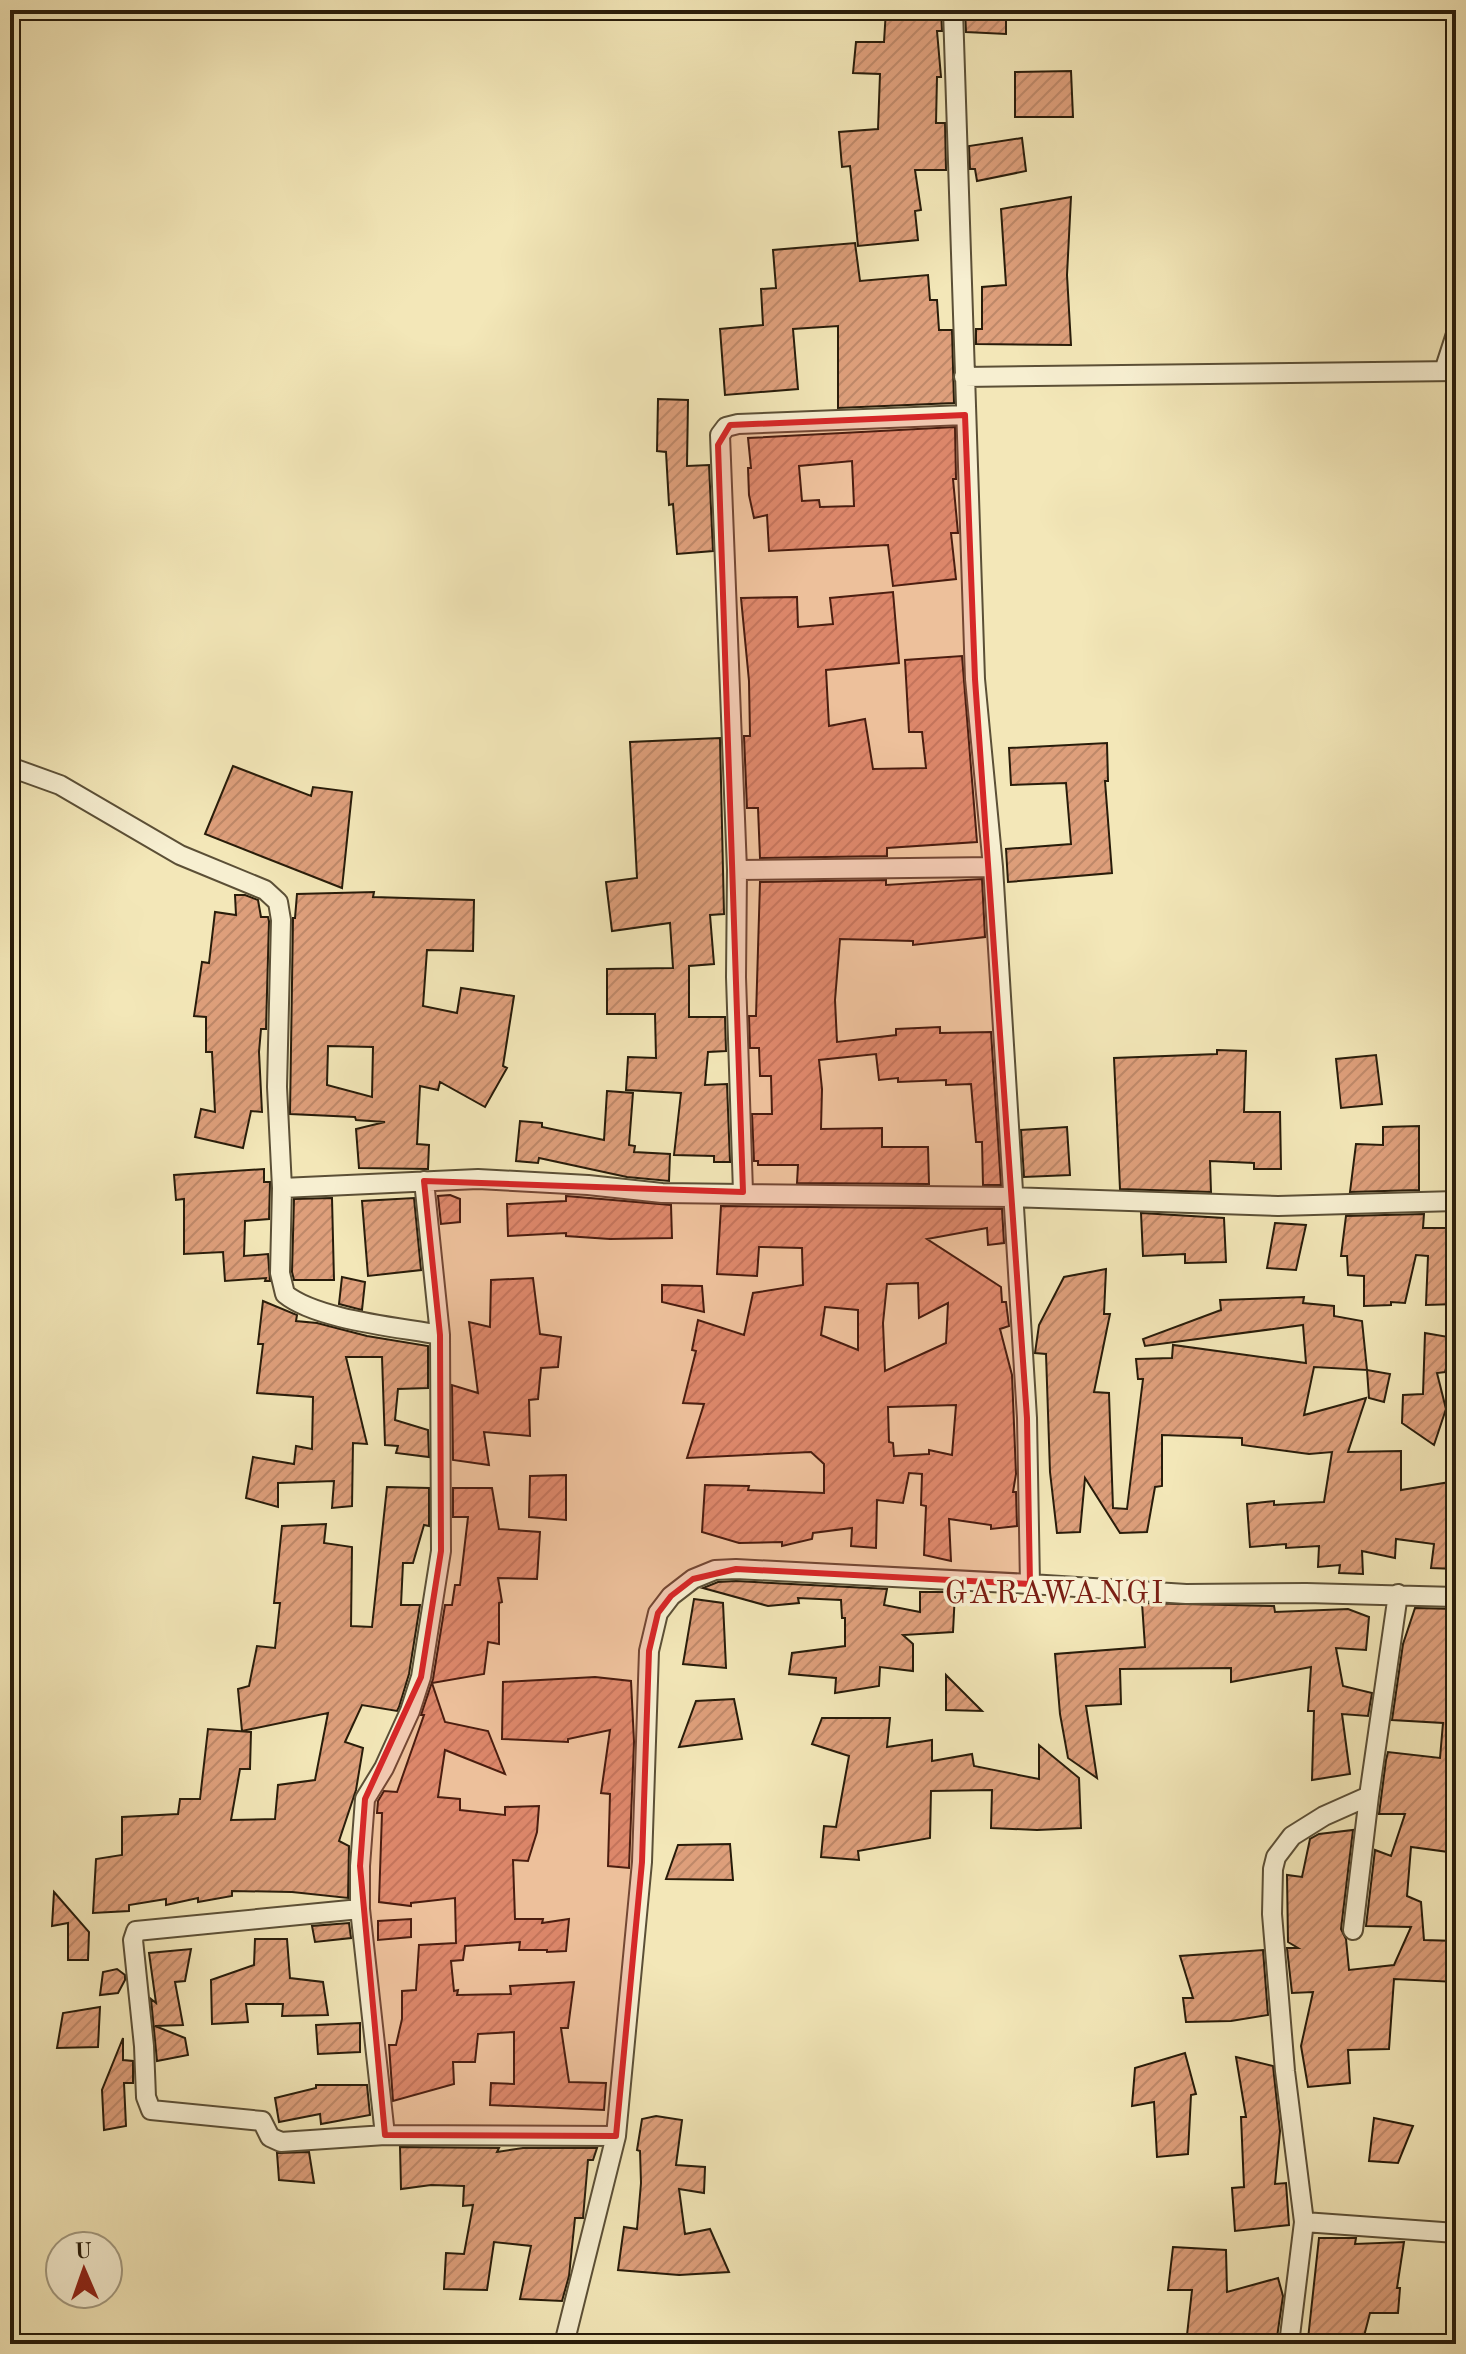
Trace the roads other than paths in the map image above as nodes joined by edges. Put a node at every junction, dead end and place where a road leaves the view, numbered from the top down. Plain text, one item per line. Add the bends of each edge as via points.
1 (953, 10) edge
2 (1456, 334) edge
3 (1450, 371) edge
4 (964, 377) junction
5 (965, 415) junction
6 (10, 767) edge
7 (993, 867) junction
8 (737, 870) junction
9 (431, 1181) junction
10 (282, 1188) junction
11 (743, 1192) junction
12 (1011, 1197) junction
13 (1456, 1201) edge
14 (440, 1335) junction
15 (1030, 1584) junction
16 (1398, 1594) junction
17 (1456, 1597) edge
18 (1369, 1796) junction
19 (360, 1909) junction
20 (1353, 1930) dead end
21 (385, 2135) junction
22 (616, 2136) junction
23 (1304, 2222) junction
24 (1456, 2233) edge
25 (564, 2344) edge
26 (1289, 2344) edge

1 - 4 street
2 - 3 street
3 - 4 street
4 - 5 street
5 - 7 street via 975,679
5 - 8 street via 738,424 723,429 718,445
6 - 10 street via 60,785 180,855 265,890 278,902
7 - 8 street
7 - 12 street
8 - 11 street
9 - 10 street
9 - 11 street
9 - 14 street
10 - 14 street via 280,1273 285,1294 336,1315
11 - 12 street
12 - 13 street via 1278,1206
12 - 15 street via 1027,1418
14 - 19 street via 441,1551 421,1677 384,1768 365,1799
15 - 16 street via 1186,1594
15 - 22 street via 715,1570 693,1579 658,1613 649,1651 642,1862
16 - 17 street
16 - 18 street
18 - 20 street
18 - 23 street via 1292,1836 1273,1869 1285,2071
19 - 21 street
19 - 21 street via 136,1931 146,2097 151,2110 262,2121 270,2137 281,2142
21 - 22 street
22 - 25 street
23 - 24 street
23 - 26 street

